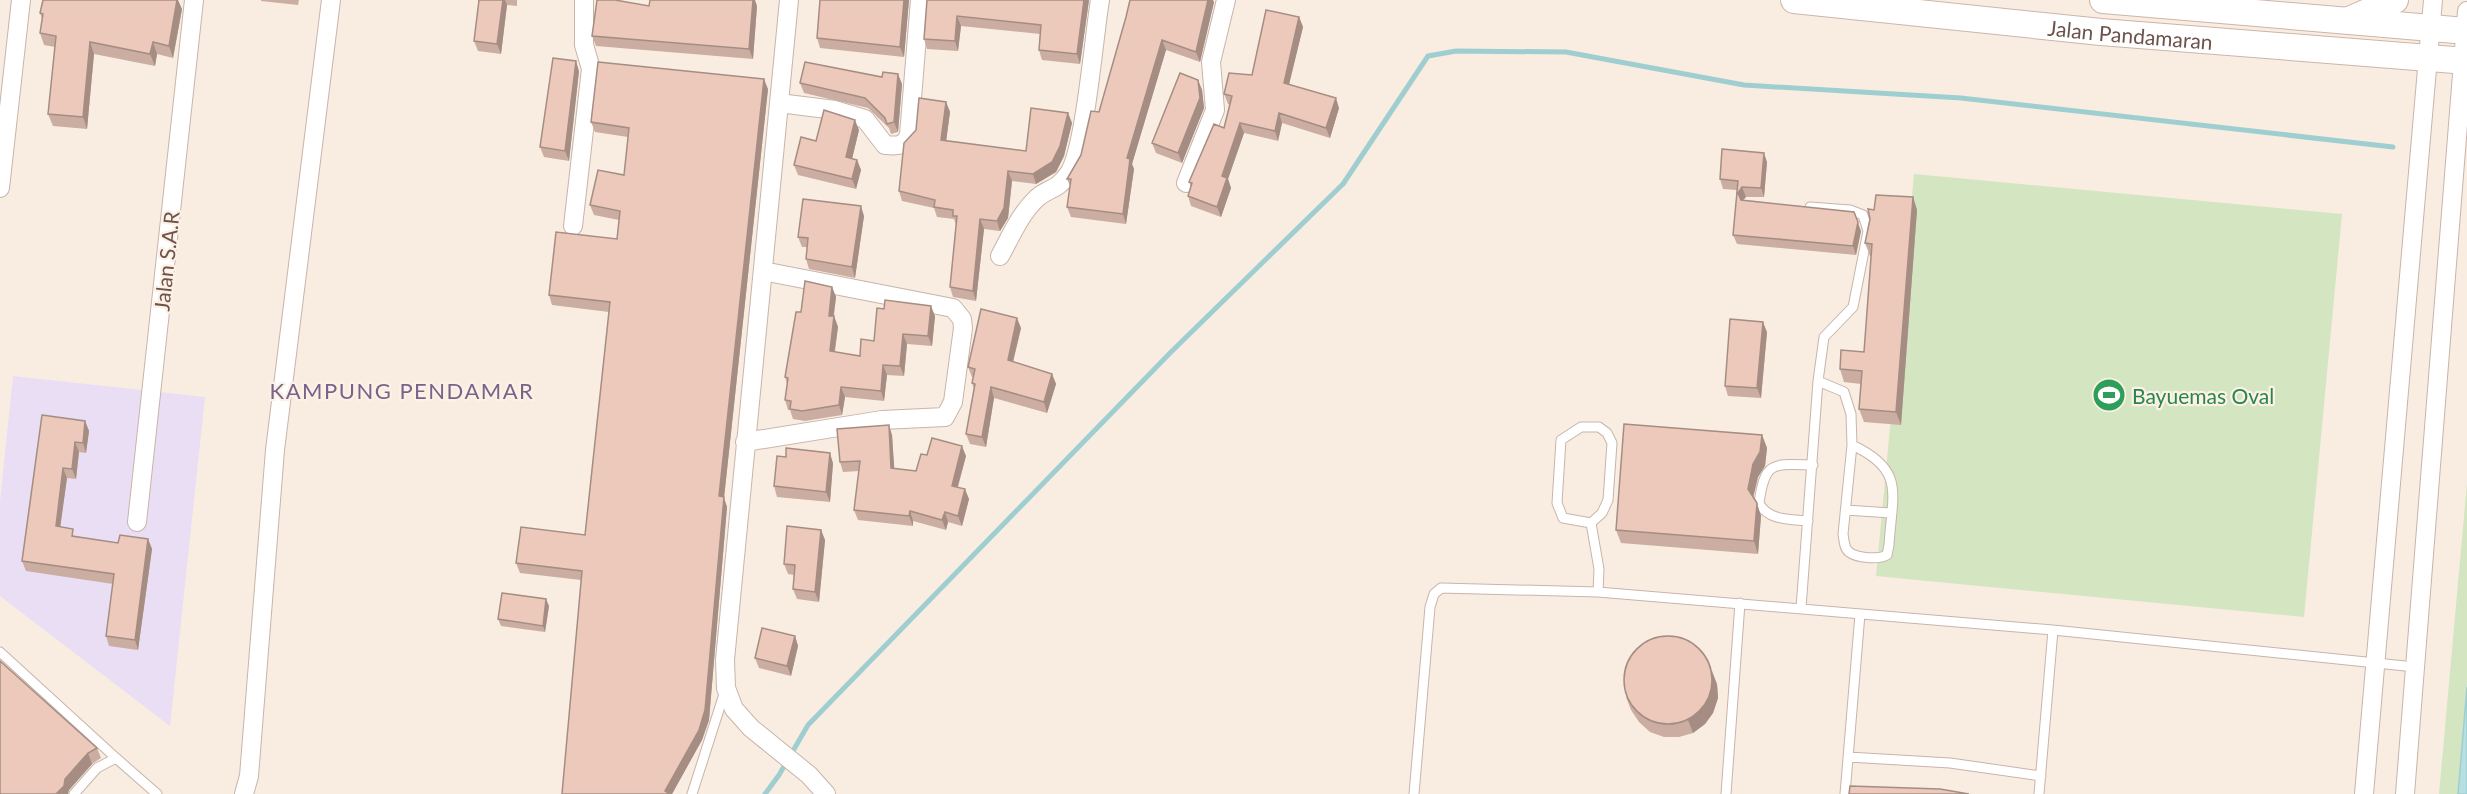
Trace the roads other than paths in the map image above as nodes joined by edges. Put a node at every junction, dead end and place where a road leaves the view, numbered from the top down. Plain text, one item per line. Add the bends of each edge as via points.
1 (21, 0) edge
2 (194, 0) edge
3 (331, 0) edge
4 (584, 0) edge
5 (789, 0) edge
6 (920, 0) edge
7 (1100, 0) edge
8 (1226, 0) edge
9 (1794, 0) edge
10 (2103, 0) edge
11 (2395, 0) edge
12 (2433, 0) edge
13 (2346, 21) junction
14 (2466, 24) edge
15 (2431, 28) junction
16 (2429, 57) junction
17 (2464, 61) edge
18 (779, 103) junction
19 (1186, 183) dead end
20 (0, 188) edge
21 (1805, 207) edge
22 (573, 226) dead end
23 (1000, 256) dead end
24 (763, 271) junction
25 (1818, 381) junction
26 (745, 442) junction
27 (1852, 445) junction
28 (1813, 465) junction
29 (1846, 510) junction
30 (1891, 513) junction
31 (1808, 521) junction
32 (137, 522) dead end
33 (1591, 523) junction
34 (1598, 592) junction
35 (1740, 603) junction
36 (1801, 608) junction
37 (1860, 614) junction
38 (2053, 630) junction
39 (0, 652) edge
40 (2374, 662) junction
41 (2415, 667) junction
42 (726, 688) junction
43 (1848, 757) junction
44 (116, 758) junction
45 (2041, 776) junction
46 (74, 794) edge
47 (158, 794) edge
48 (244, 794) edge
49 (692, 794) edge
50 (826, 794) edge
51 (1414, 794) edge
52 (1726, 794) edge
53 (1845, 794) edge
54 (2039, 794) edge
55 (2364, 794) edge
56 (2405, 794) edge

1 - 20 street
2 - 32 street, Jalan S.A.R
3 - 48 street via 274,450 249,776
4 - 22 street via 584,45 591,69
5 - 18 street
6 - 18 street via 909,135 905,142 885,145 865,119 835,110
7 - 23 street via 1071,171 1057,189 1040,195 1024,211
8 - 19 street via 1211,62 1215,110
9 - 16 main road, Jalan Pandamaran via 2101,32
10 - 13 main road, Jalan Pandamaran
11 - 13 main road
12 - 15 street
13 - 15 main road, Jalan Pandamaran
14 - 15 main road, Jalan Pandamaran
14 - 17 street
15 - 16 street
16 - 17 main road, Jalan Pandamaran
16 - 40 street
17 - 41 street
18 - 24 street
21 - 25 lane via 1850,210 1863,215 1868,231 1853,307 1824,337
24 - 26 street
24 - 26 street via 953,308 962,319 963,328 953,402 945,417 882,420
25 - 27 lane via 1844,392 1851,414
25 - 28 lane
26 - 42 street via 725,660
27 - 29 lane
27 - 30 lane via 1883,463 1892,487
28 - 31 lane
28 - 31 lane via 1786,465 1769,470 1764,476 1759,503 1773,517
29 - 30 lane
29 - 30 lane via 1845,545 1850,552 1871,558 1887,555
31 - 36 lane
33 - 33 lane via 1563,518 1557,503 1561,440 1581,427 1599,427 1612,442 1608,500
33 - 34 lane via 1599,569
34 - 35 lane
34 - 51 lane via 1455,587 1441,588 1434,594
35 - 36 lane
35 - 52 lane
36 - 37 lane
37 - 38 lane
37 - 43 lane
38 - 40 lane
38 - 45 lane
39 - 44 lane
40 - 41 lane
40 - 55 street
41 - 56 street
42 - 49 lane
42 - 50 street via 734,710
43 - 45 lane via 1950,764
43 - 53 lane
44 - 46 lane via 97,768
44 - 47 lane
45 - 54 lane

